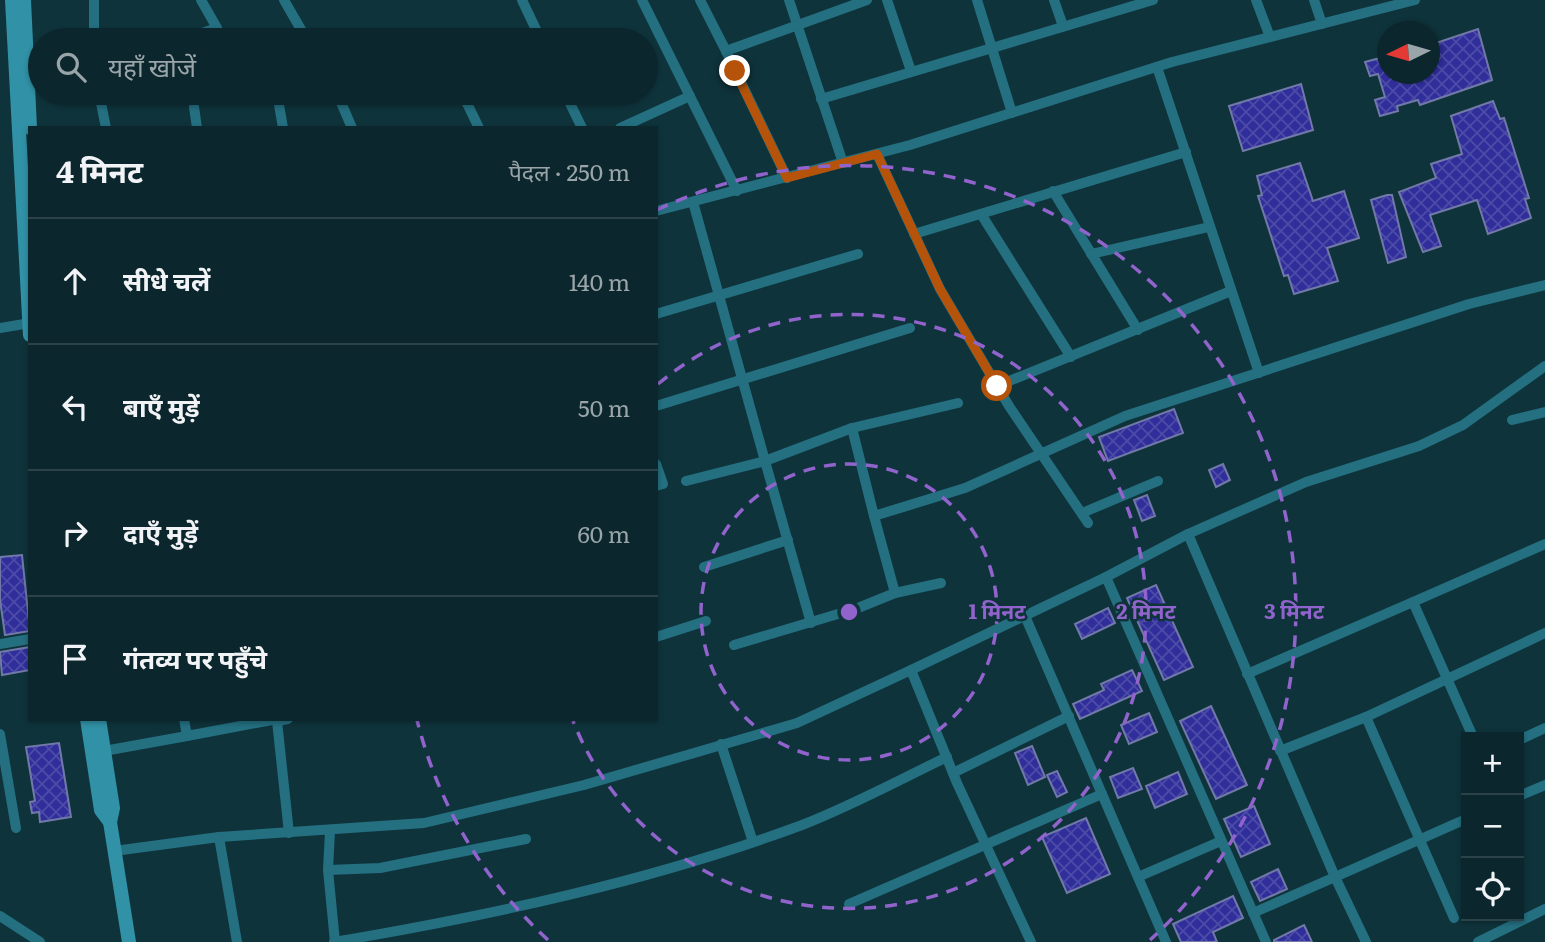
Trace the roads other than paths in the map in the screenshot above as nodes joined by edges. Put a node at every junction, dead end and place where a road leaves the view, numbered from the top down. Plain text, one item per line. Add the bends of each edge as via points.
1 (12, 0) edge
2 (24, 0) edge
3 (94, 0) edge
4 (201, 0) edge
5 (284, 0) edge
6 (522, 0) edge
7 (642, 0) edge
8 (701, 0) edge
9 (789, 0) edge
10 (867, 0) edge
11 (887, 0) edge
12 (977, 0) edge
13 (1054, 0) edge
14 (1153, 0) edge
15 (1256, 0) edge
16 (1314, 0) edge
17 (1415, 0) edge
18 (1392, 3) edge
19 (1322, 24) junction
20 (797, 25) junction
21 (1063, 26) junction
22 (94, 28) edge
23 (218, 28) edge
24 (300, 28) edge
25 (535, 28) edge
26 (656, 28) edge
27 (28, 30) edge
28 (658, 32) edge
29 (1270, 37) junction
30 (991, 46) junction
31 (726, 51) junction
32 (1157, 67) junction
33 (911, 71) junction
34 (690, 96) junction
35 (821, 99) junction
36 (32, 105) edge
37 (101, 105) edge
38 (279, 105) edge
39 (342, 105) edge
40 (468, 105) edge
41 (571, 105) edge
42 (194, 107) dead end
43 (1012, 113) junction
44 (30, 126) edge
45 (106, 126) edge
46 (197, 126) edge
47 (283, 126) edge
48 (351, 126) edge
49 (478, 126) edge
50 (581, 126) edge
51 (624, 126) edge
52 (1185, 152) junction
53 (877, 154) junction
54 (843, 163) junction
55 (787, 178) junction
56 (737, 191) junction
57 (1053, 191) junction
58 (693, 202) junction
59 (658, 211) edge
60 (981, 214) junction
61 (1209, 226) junction
62 (914, 234) junction
63 (858, 254) dead end
64 (1091, 254) junction
65 (1545, 285) edge
66 (1231, 291) junction
67 (719, 297) junction
68 (28, 309) edge
69 (658, 313) edge
70 (0, 328) edge
71 (28, 328) edge
72 (911, 328) dead end
73 (1138, 330) junction
74 (1071, 357) junction
75 (1545, 366) edge
76 (1259, 373) junction
77 (743, 380) junction
78 (997, 386) junction
79 (958, 404) dead end
80 (658, 405) edge
81 (1545, 412) edge
82 (1512, 421) dead end
83 (852, 428) junction
84 (1042, 454) junction
85 (765, 461) junction
86 (658, 470) edge
87 (686, 481) dead end
88 (1158, 481) dead end
89 (658, 485) edge
90 (1082, 513) junction
91 (874, 516) junction
92 (1088, 523) dead end
93 (1188, 534) junction
94 (788, 540) junction
95 (1545, 544) edge
96 (704, 567) dead end
97 (1106, 577) junction
98 (941, 583) dead end
99 (895, 593) junction
100 (1413, 602) junction
101 (1024, 616) junction
102 (706, 621) dead end
103 (811, 623) junction
104 (1545, 633) edge
105 (658, 636) edge
106 (28, 639) edge
107 (0, 644) edge
108 (734, 645) dead end
109 (911, 670) junction
110 (1247, 674) junction
111 (1449, 678) junction
112 (1069, 716) junction
113 (1366, 717) junction
114 (87, 721) edge
115 (99, 721) edge
116 (184, 721) edge
117 (275, 721) edge
118 (281, 721) edge
119 (1545, 728) edge
120 (1471, 732) edge
121 (187, 736) junction
122 (1524, 738) edge
123 (0, 740) edge
124 (721, 744) junction
125 (104, 751) junction
126 (1280, 751) junction
127 (947, 757) junction
128 (953, 773) junction
129 (1545, 785) edge
130 (1102, 794) junction
131 (1521, 795) edge
132 (1461, 821) edge
133 (110, 825) junction
134 (16, 828) dead end
135 (330, 831) junction
136 (289, 833) junction
137 (219, 836) junction
138 (526, 839) dead end
139 (1419, 840) junction
140 (1222, 841) junction
141 (753, 842) junction
142 (987, 843) junction
143 (114, 849) junction
144 (328, 870) junction
145 (1138, 877) junction
146 (1335, 877) junction
147 (849, 904) dead end
148 (1545, 909) edge
149 (1253, 913) junction
150 (0, 916) edge
151 (1454, 918) dead end
152 (40, 942) edge
153 (129, 942) edge
154 (237, 942) edge
155 (334, 942) edge
156 (1031, 942) edge
157 (1166, 942) edge
158 (1266, 942) edge
159 (1366, 942) edge
160 (1478, 942) edge

1 - 68 main road
2 - 27 main road
3 - 22 street
4 - 23 street
5 - 24 street
6 - 25 street
7 - 26 street
8 - 31 street
9 - 20 street
10 - 20 street
11 - 33 street
12 - 30 street
13 - 21 street
14 - 21 street
15 - 29 street
16 - 19 street
17 - 18 street
18 - 19 street
19 - 29 street
20 - 31 street
20 - 35 street
21 - 30 street
28 - 34 street
29 - 32 street
30 - 33 street
30 - 43 street
31 - 55 street
32 - 43 street
32 - 52 street
33 - 35 street
34 - 51 street
34 - 56 street
35 - 54 street
36 - 44 main road
37 - 45 street
38 - 47 street
39 - 48 street
40 - 49 street
41 - 50 street
42 - 46 street
43 - 53 street
52 - 57 street
52 - 61 street
53 - 54 street
53 - 62 street
54 - 55 street
55 - 56 street
56 - 58 street
57 - 60 street
57 - 64 street
58 - 59 street
58 - 67 street
60 - 62 street
60 - 74 street
61 - 64 street
61 - 66 street
62 - 78 street via 940,289
63 - 67 street
64 - 73 street
65 - 76 street via 1469,304
66 - 73 street
66 - 76 street
67 - 69 street
67 - 77 street
70 - 71 street
72 - 77 street
73 - 74 street
74 - 78 street
75 - 93 street via 1463,425 1419,446 1306,482
76 - 84 street via 1125,416
77 - 80 street
77 - 85 street
78 - 84 street
79 - 83 street
81 - 82 street
83 - 85 street
83 - 91 street
84 - 90 street
84 - 91 street via 965,488
85 - 87 street
85 - 94 street
86 - 89 street via 663,484
88 - 90 street
90 - 92 street
91 - 99 street
93 - 97 street
93 - 110 street
94 - 96 street
94 - 103 street
95 - 100 street
97 - 101 street
97 - 140 street
98 - 99 street
99 - 103 street
100 - 110 street
100 - 111 street
101 - 109 street
101 - 112 street
102 - 105 street
103 - 108 street
104 - 111 street
106 - 107 street
109 - 124 street via 797,723
109 - 127 street
110 - 126 street
111 - 113 street
111 - 120 street
112 - 128 street
112 - 130 street
113 - 126 street
113 - 139 street
114 - 133 main road via 101,810
115 - 125 main road
116 - 121 street
117 - 121 street
118 - 136 street
119 - 122 street
121 - 125 street
123 - 134 street
124 - 135 street via 584,785 424,823
124 - 141 street
125 - 133 main road via 113,808
126 - 146 street
127 - 128 street
127 - 141 street via 804,824
128 - 142 street
129 - 131 street
130 - 142 street
130 - 145 street
132 - 139 street
133 - 143 main road
135 - 136 street
135 - 144 street
136 - 137 street
137 - 143 street
137 - 154 street
138 - 144 street via 380,868
139 - 146 street
139 - 151 street
140 - 145 street
140 - 149 street
141 - 155 street via 616,883
142 - 147 street
142 - 156 street
143 - 153 main road
144 - 155 street
145 - 157 street
146 - 149 street
146 - 159 street
148 - 160 street
149 - 158 street
150 - 152 street

